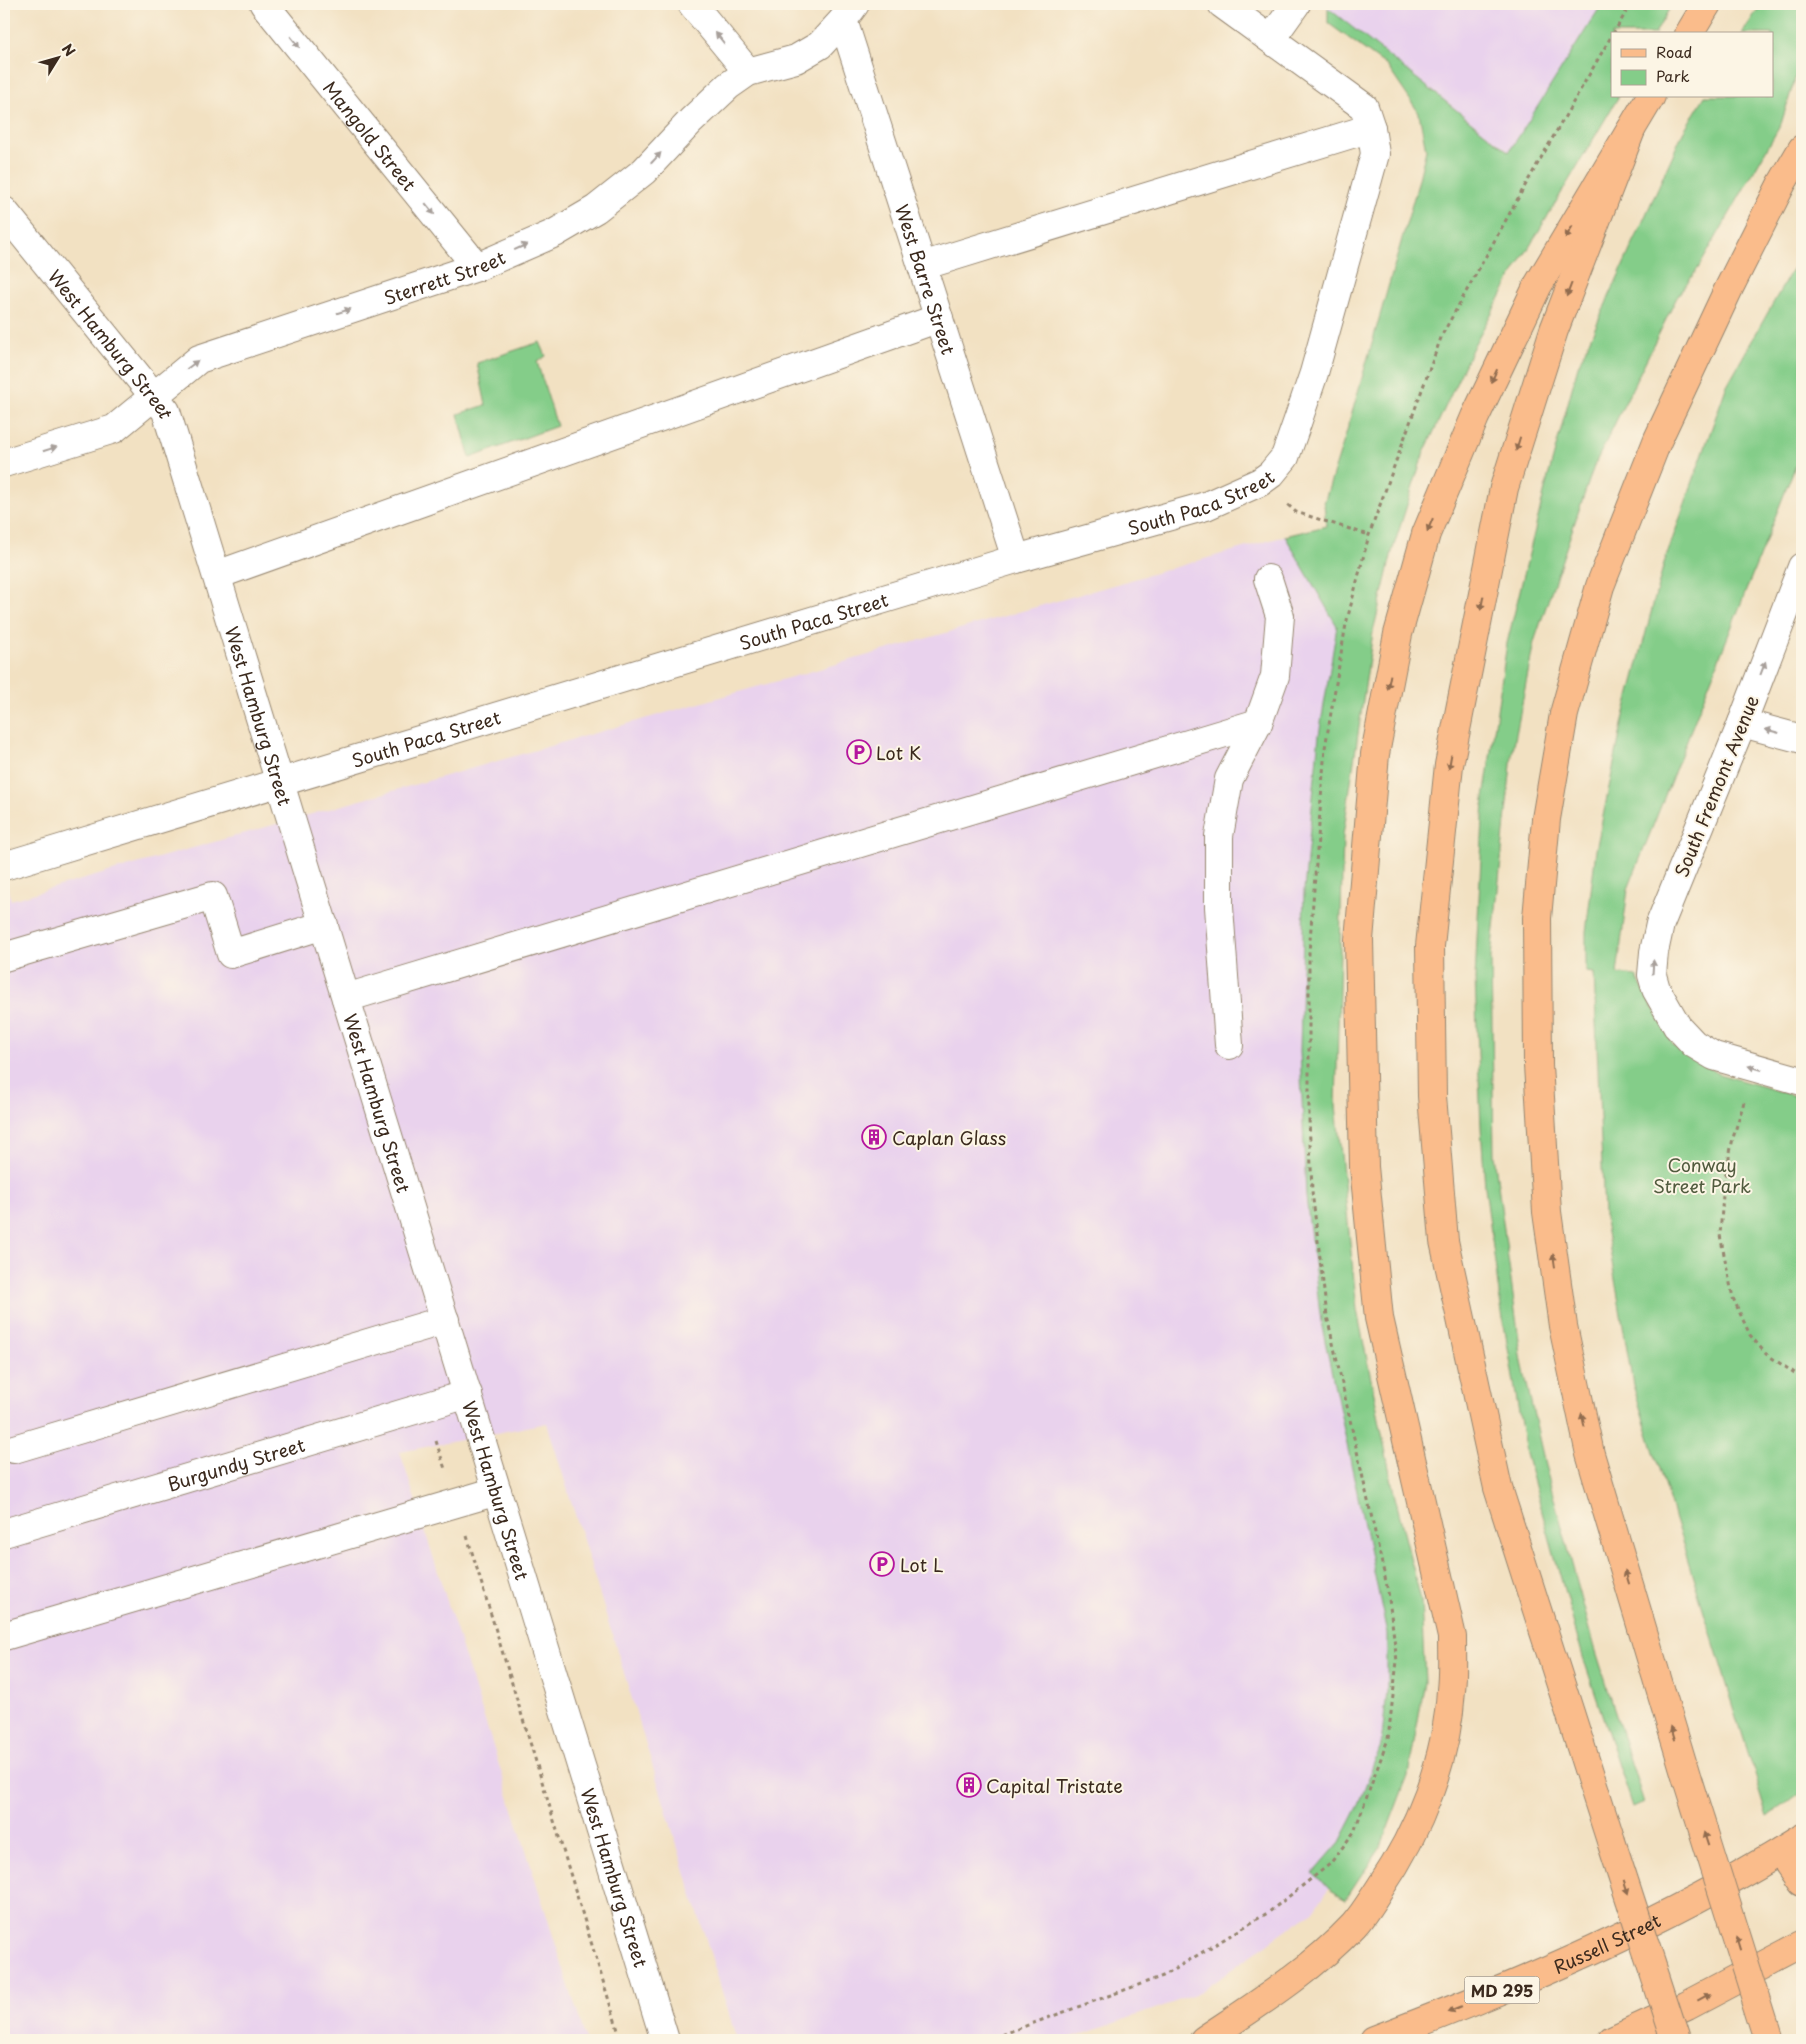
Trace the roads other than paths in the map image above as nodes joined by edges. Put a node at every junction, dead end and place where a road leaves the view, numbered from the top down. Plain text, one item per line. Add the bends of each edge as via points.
1 (264, 4) edge
2 (692, 4) edge
3 (1222, 4) edge
4 (1296, 4) edge
5 (1707, 4) edge
6 (849, 12) edge
7 (1690, 32) edge
8 (1271, 39) junction
9 (748, 72) junction
10 (1650, 98) edge
11 (1371, 128) junction
12 (1630, 130) junction
13 (1802, 149) edge
14 (4, 212) edge
15 (922, 266) junction
16 (477, 267) junction
17 (939, 318) junction
18 (153, 395) junction
19 (4, 463) edge
20 (1016, 559) junction
21 (1802, 567) edge
22 (217, 575) junction
23 (1268, 579) dead end
24 (1258, 723) junction
25 (1742, 723) junction
26 (1802, 739) edge
27 (280, 782) junction
28 (4, 866) edge
29 (324, 925) junction
30 (4, 957) edge
31 (346, 998) junction
32 (1229, 1045) dead end
33 (1802, 1081) edge
34 (445, 1320) junction
35 (468, 1394) junction
36 (14, 1448) dead end
37 (497, 1491) junction
38 (4, 1533) edge
39 (4, 1636) edge
40 (1792, 1845) edge
41 (1802, 1882) edge
42 (1802, 1945) edge
43 (665, 2040) edge
44 (1204, 2040) edge
45 (1374, 2040) edge
46 (1612, 2040) edge
47 (1676, 2040) edge
48 (1769, 2040) edge

1 -> 16 street, Mangold Street
9 -> 2 street
3 - 8 street, South Paca Street
4 - 8 street
5 - 7 main road
6 - 9 street, Sterrett Street via 820,45 796,59
6 - 15 street, West Barre Street
8 - 11 street, South Paca Street via 1364,107
16 -> 9 street, Sterrett Street via 555,233 596,209 644,171 691,121
10 - 12 main road
11 - 15 street
11 - 20 street, South Paca Street via 1375,154 1314,372 1285,457 1271,474 1206,506
12 -> 44 main road via 1538,285 1475,417 1426,534 1398,634 1375,754 1359,940 1364,1168 1379,1318 1452,1637 1451,1691 1444,1738 1434,1778 1415,1828 1393,1869 1356,1924 1281,1988
12 -> 47 main road, bridge via 1554,330 1504,488 1449,765 1430,946 1432,1096 1444,1241 1498,1488
48 -> 13 main road, bridge via 1590,1454 1563,1326 1547,1212 1538,1064 1537,918 1546,819 1564,714 1600,586 1658,439 1729,288
14 - 18 street, West Hamburg Street
15 - 17 street, West Barre Street
18 -> 16 street, Sterrett Street via 199,359
17 - 20 street, West Barre Street
17 - 22 street
19 -> 18 street, Sterrett Street via 114,429
18 - 22 street, West Hamburg Street via 166,411
20 - 27 street, South Paca Street
25 -> 21 street, South Fremont Avenue
22 - 27 street, West Hamburg Street
23 - 24 street via 1280,616 1274,676
24 - 31 street
24 - 32 street via 1229,779 1219,836
26 -> 25 street
33 -> 25 street, South Fremont Avenue via 1714,1056 1694,1044 1677,1026 1656,989 1652,975 1660,924
27 - 28 street, South Paca Street
27 - 29 street, West Hamburg Street
29 - 30 street via 232,954 213,896
29 - 31 street, West Hamburg Street
31 - 34 street, West Hamburg Street
34 - 35 street, West Hamburg Street
34 - 36 street
35 - 37 street, West Hamburg Street
35 - 38 street, Burgundy Street
37 - 39 street
37 - 43 street, West Hamburg Street
40 - 41 main road
40 -> 45 main road, Russell Street / MD 295 via 1628,1934 1539,1975
46 -> 42 main road via 1686,2006

